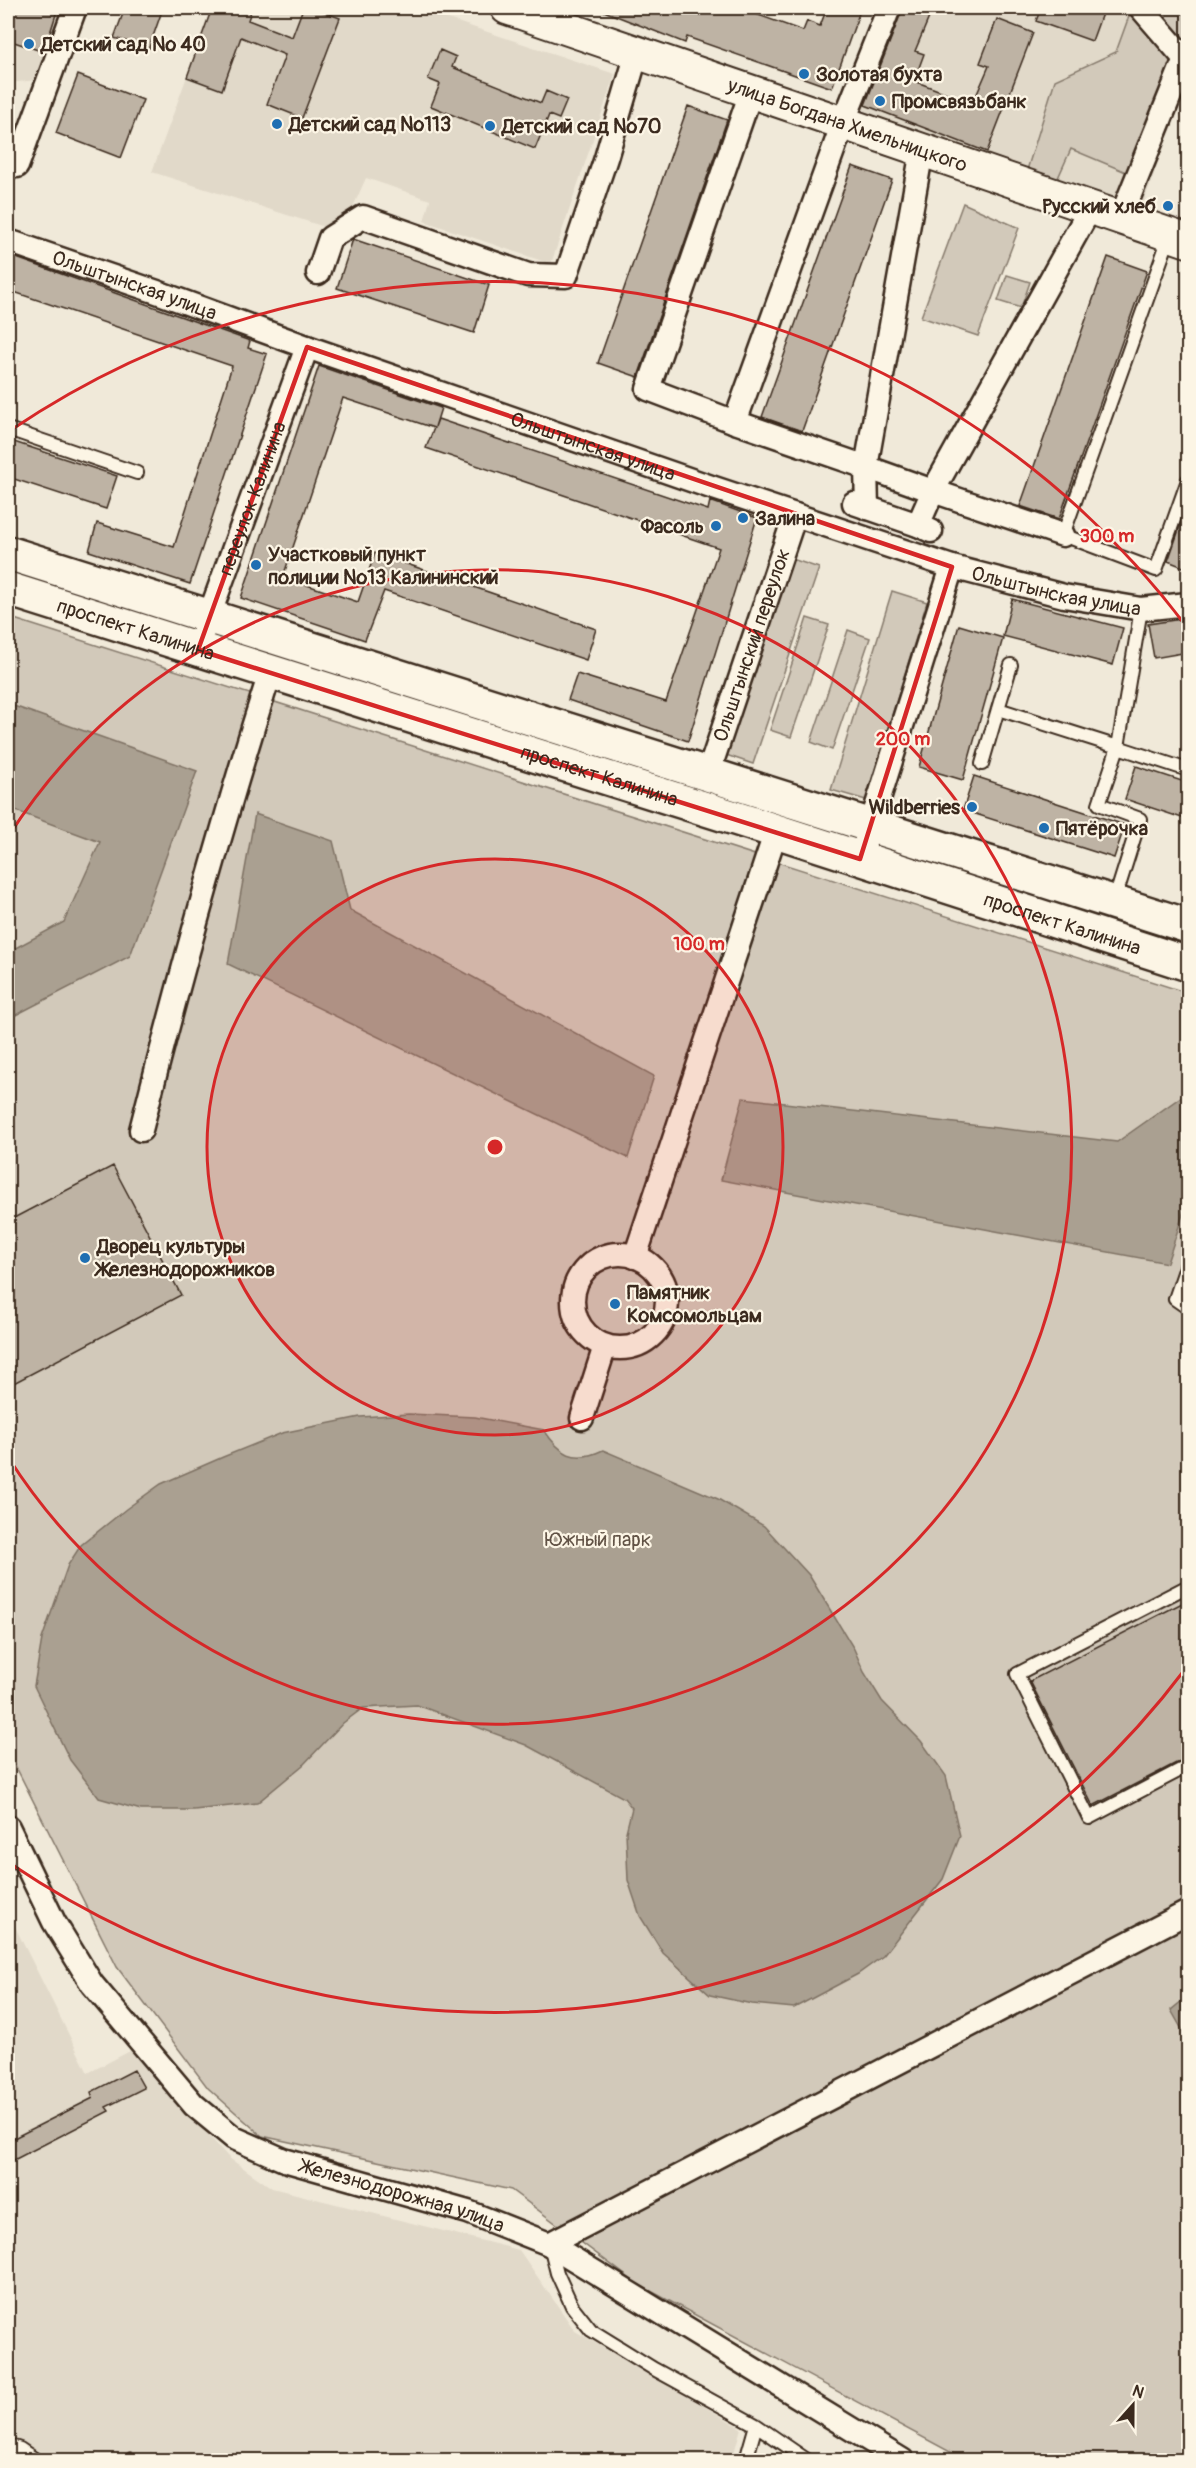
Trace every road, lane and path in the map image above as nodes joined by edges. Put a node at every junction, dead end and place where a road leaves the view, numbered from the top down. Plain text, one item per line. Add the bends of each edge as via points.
1 (75, 8) edge
2 (890, 8) edge
3 (1141, 8) edge
4 (514, 9) edge
5 (637, 53) junction
6 (1187, 55) edge
7 (751, 92) junction
8 (843, 123) junction
9 (922, 150) junction
10 (17, 166) dead end
11 (1091, 207) junction
12 (1121, 217) junction
13 (1179, 238) edge
14 (8, 242) edge
15 (318, 273) dead end
16 (307, 347) junction
17 (735, 422) junction
18 (8, 429) edge
19 (866, 467) junction
20 (137, 472) dead end
21 (1188, 480) edge
22 (933, 491) junction
23 (795, 515) junction
24 (1063, 535) junction
25 (8, 553) edge
26 (952, 567) junction
27 (8, 589) edge
28 (1188, 604) edge
29 (1141, 609) junction
30 (208, 618) junction
31 (198, 650) junction
32 (1011, 665) dead end
33 (270, 673) junction
34 (998, 709) junction
35 (1118, 747) junction
36 (982, 764) dead end
37 (1188, 770) edge
38 (708, 774) junction
39 (870, 826) junction
40 (776, 831) junction
41 (860, 859) junction
42 (1114, 903) junction
43 (1188, 926) edge
44 (1188, 964) edge
45 (141, 1130) dead end
46 (635, 1257) junction
47 (1188, 1261) edge
48 (1188, 1308) edge
49 (605, 1346) junction
50 (582, 1418) dead end
51 (1188, 1586) edge
52 (1188, 1766) edge
53 (8, 1827) edge
54 (1188, 1912) edge
55 (549, 2244) junction
56 (756, 2425) junction
57 (8, 2445) edge
58 (36, 2460) edge
59 (746, 2460) edge
60 (807, 2460) edge
61 (902, 2460) edge

1 - 10 street
2 - 8 street
3 - 6 street
4 - 5 street, улица Богдана Хмельницкого
5 - 7 street, улица Богдана Хмельницкого
5 - 15 street via 566,276 528,275 363,217 330,238
6 - 12 street
7 - 8 street, улица Богдана Хмельницкого
7 - 17 street via 648,389
8 - 9 street, улица Богдана Хмельницкого
8 - 17 street
9 - 11 street, улица Богдана Хмельницкого
9 - 19 street
11 - 12 street, улица Богдана Хмельницкого
11 - 22 street
12 - 13 street, улица Богдана Хмельницкого
13 - 24 lane
14 - 16 street, Ольштынская улица
16 - 23 street, Ольштынская улица
16 - 30 street, переулок Калинина
17 - 19 street
18 - 20 lane
19 - 22 street
19 - 22 street via 861,506 924,528
21 - 24 lane via 1156,570
22 - 24 street
23 - 26 street, Ольштынская улица
23 - 38 street, Ольштынский переулок
25 - 30 main road, проспект Калинина
26 - 29 street, Ольштынская улица via 1064,596
26 - 39 street
27 - 31 main road, проспект Калинина
28 - 29 street, Ольштынская улица
29 - 35 lane
30 - 31 street, переулок Калинина
30 - 38 main road, проспект Калинина
31 - 33 main road, проспект Калинина
32 - 34 lane
33 - 40 main road, проспект Калинина
33 - 45 street via 180,975
34 - 35 lane
34 - 36 lane
35 - 37 lane
35 - 42 lane via 1099,804 1140,819
38 - 39 main road, проспект Калинина
39 - 41 street
39 - 42 main road, проспект Калинина
40 - 41 main road, проспект Калинина
40 - 46 street
41 - 44 main road, проспект Калинина
42 - 43 main road, проспект Калинина
46 - 49 street via 599,1260 585,1271 576,1286 574,1310 578,1322
46 - 49 street via 657,1272 664,1284 667,1297 662,1323 644,1342 625,1348
47 - 48 lane via 1175,1299
49 - 50 street
51 - 52 lane via 1017,1674 1089,1818
53 - 55 street, Железнодорожная улица via 54,1922 92,1984 194,2105 234,2138 284,2160 468,2212
54 - 55 street
55 - 56 lane via 572,2306 591,2330
55 - 61 street, Железнодорожная улица
56 - 59 lane
56 - 60 lane
57 - 58 lane

